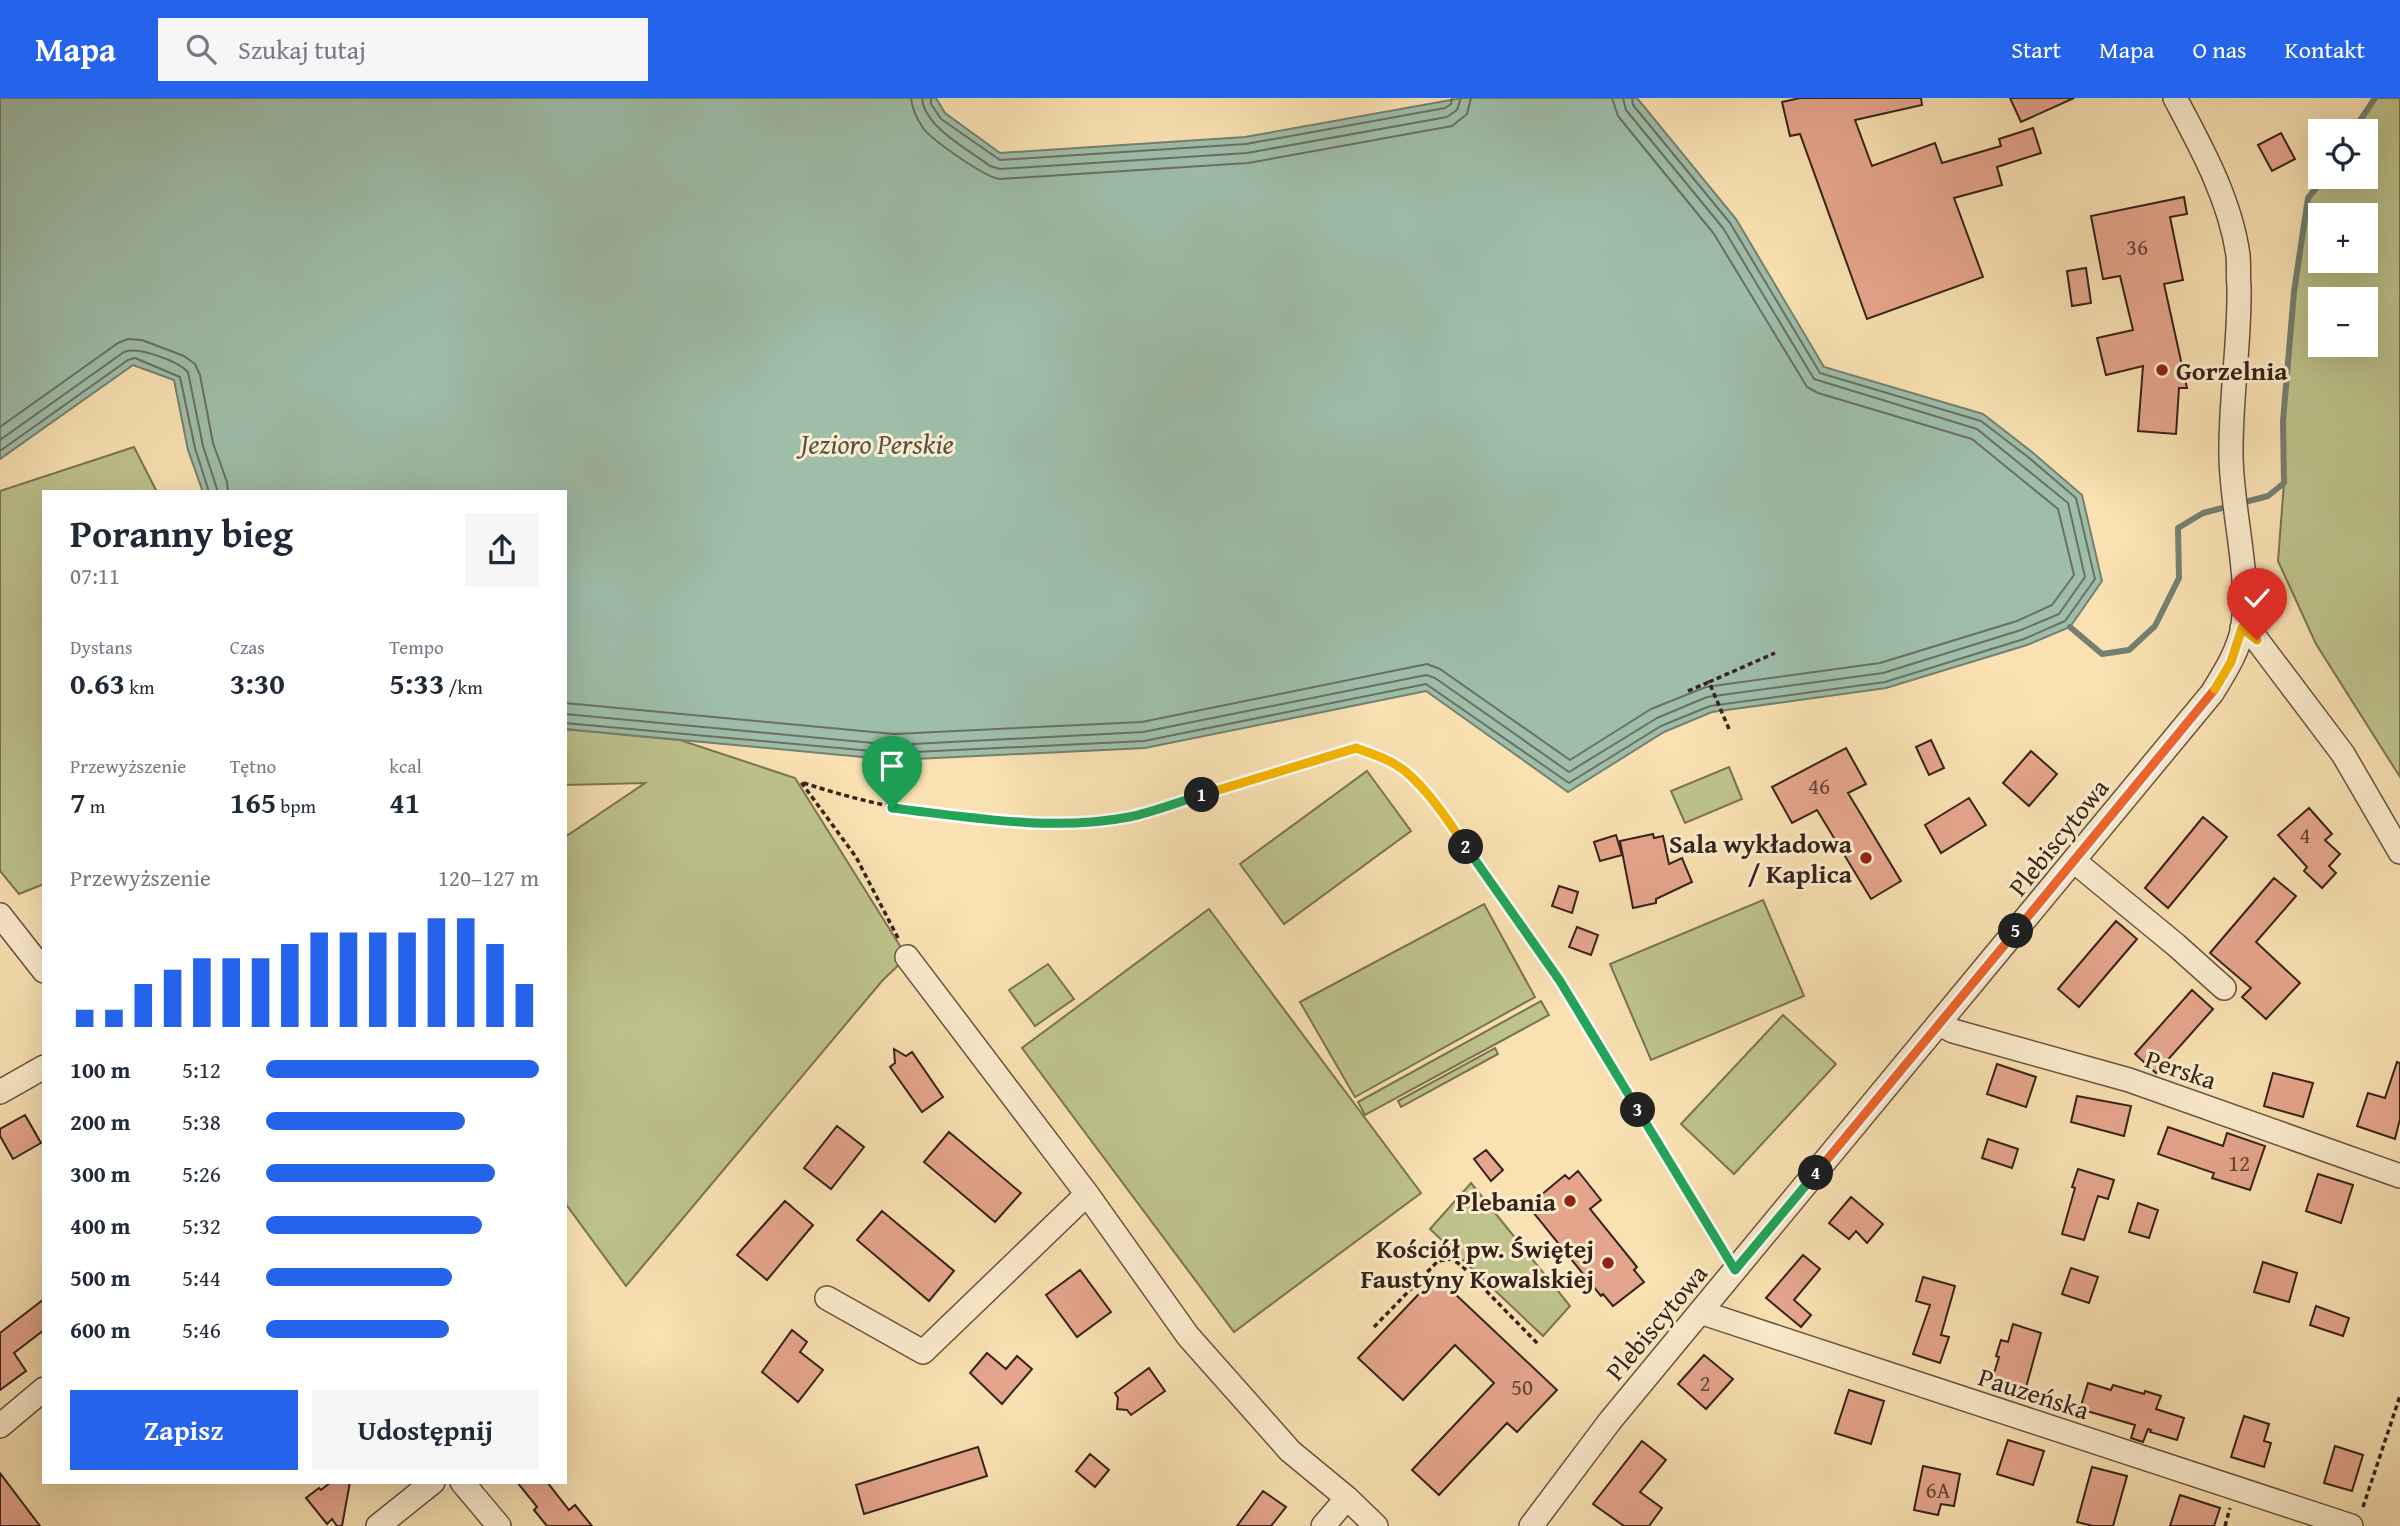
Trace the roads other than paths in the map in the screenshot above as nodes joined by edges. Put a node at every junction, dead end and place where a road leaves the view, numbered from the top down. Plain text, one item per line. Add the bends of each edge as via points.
1 (2175, 98) edge
2 (2242, 628) junction
3 (2400, 852) edge
4 (2074, 861) junction
5 (0, 915) edge
6 (907, 957) road end
7 (42, 968) edge
8 (2224, 988) dead end
9 (1940, 1024) junction
10 (42, 1069) edge
11 (0, 1093) edge
12 (2400, 1177) edge
13 (1087, 1194) junction
14 (827, 1298) dead end
15 (1700, 1312) junction
16 (42, 1391) edge
17 (0, 1426) edge
18 (430, 1484) edge
19 (465, 1484) edge
20 (1347, 1498) junction
21 (2356, 1520) edge
22 (378, 1526) edge
23 (499, 1526) edge
24 (1324, 1526) edge
25 (1376, 1526) edge
26 (1531, 1526) edge

1 - 2 street, Plebiscytowa via 2216,182 2238,256 2240,321 2231,452 2245,597
2 - 3 street via 2257,640 2343,754
2 - 4 street, Plebiscytowa via 2231,662 2212,693
4 - 8 street
4 - 9 street, Plebiscytowa
5 - 7 street
6 - 13 street
9 - 12 street, Perska via 2129,1080
9 - 15 street, Plebiscytowa
10 - 11 street
13 - 14 street via 923,1352
13 - 20 street via 1188,1336 1290,1451
15 - 21 street, Pauzeńska
15 - 26 street, Plebiscytowa
16 - 17 street
18 - 22 street
19 - 23 street
20 - 24 street
20 - 25 street

